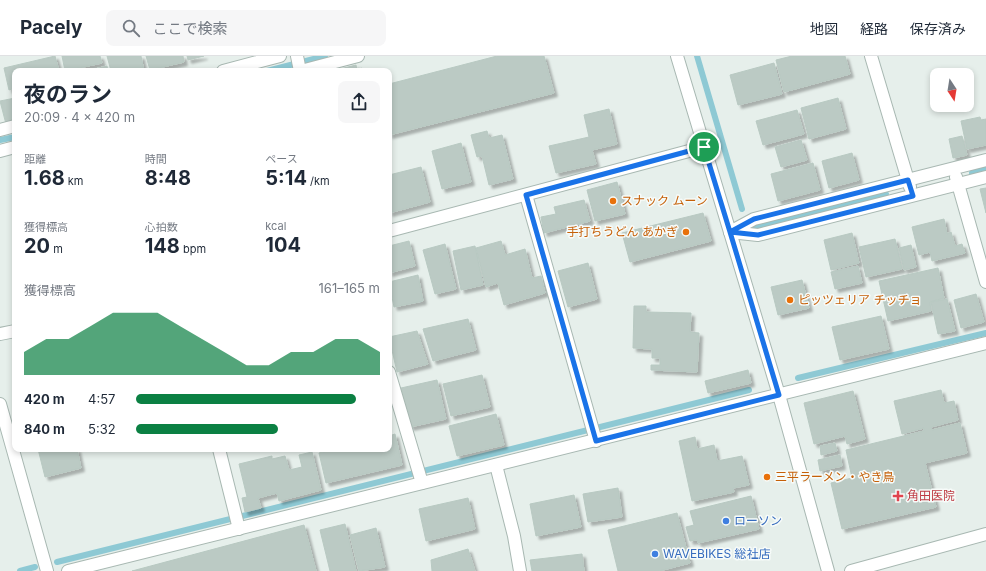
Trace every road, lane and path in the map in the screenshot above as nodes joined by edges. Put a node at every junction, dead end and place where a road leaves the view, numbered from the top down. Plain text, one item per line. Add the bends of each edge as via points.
1 (280, 56) edge
2 (358, 56) edge
3 (677, 56) edge
4 (871, 56) edge
5 (299, 65) edge
6 (234, 68) edge
7 (12, 127) edge
8 (0, 130) edge
9 (704, 147) junction
10 (12, 148) edge
11 (0, 150) edge
12 (986, 160) edge
13 (954, 168) junction
14 (986, 177) edge
15 (908, 180) junction
16 (958, 184) junction
17 (526, 195) junction
18 (913, 196) junction
19 (392, 230) edge
20 (730, 232) junction
21 (986, 280) edge
22 (12, 332) edge
23 (0, 334) edge
24 (986, 343) edge
25 (392, 382) edge
26 (779, 395) junction
27 (0, 404) edge
28 (594, 432) junction
29 (12, 447) edge
30 (14, 452) edge
31 (220, 452) edge
32 (496, 466) junction
33 (419, 475) junction
34 (237, 521) junction
35 (986, 534) edge
36 (47, 571) edge
37 (68, 571) edge
38 (520, 571) edge
39 (828, 571) edge
40 (851, 571) edge

1 - 6 street
2 - 5 street
3 - 9 street
4 - 15 street
7 - 8 street
9 - 17 street
9 - 20 street
10 - 11 street
12 - 13 street
13 - 15 street
13 - 16 street
14 - 16 street
15 - 18 street
15 - 20 street via 754,219
16 - 18 street
16 - 21 street
17 - 19 street
17 - 28 street
18 - 20 street via 758,235
20 - 26 street
22 - 23 street
24 - 26 street
25 - 33 street
26 - 28 street
26 - 39 street
27 - 29 street
28 - 32 street
30 - 36 street
31 - 34 street
32 - 33 street
32 - 38 street
33 - 34 street
34 - 37 street
35 - 40 street

